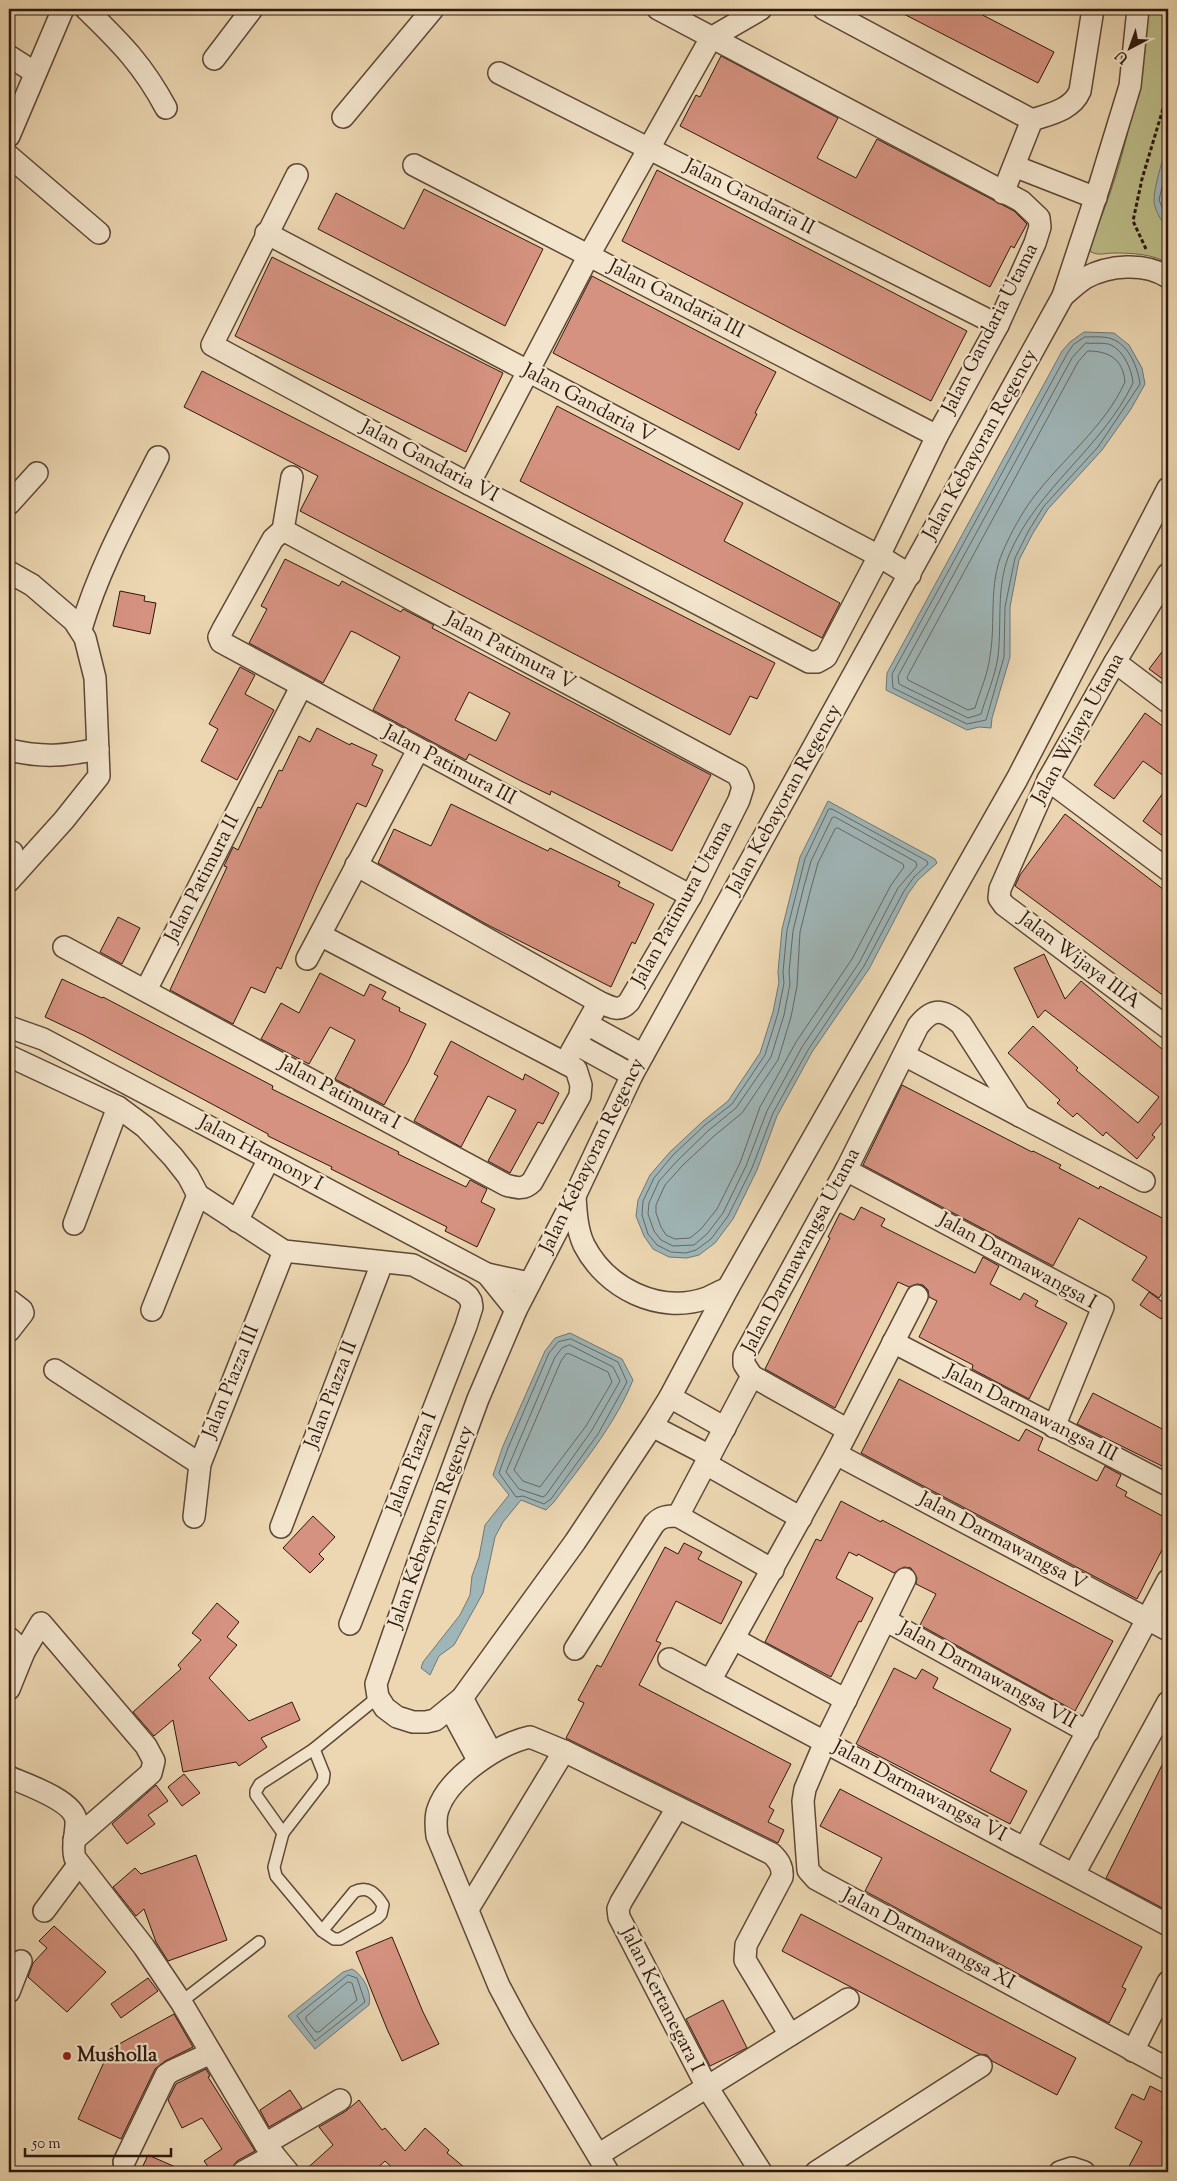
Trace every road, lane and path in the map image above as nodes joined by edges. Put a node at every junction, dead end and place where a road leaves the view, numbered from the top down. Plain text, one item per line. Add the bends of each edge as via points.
1 (63, 9) edge
2 (86, 9) edge
3 (252, 9) edge
4 (658, 9) edge
5 (761, 9) edge
6 (824, 9) edge
7 (1093, 9) edge
8 (1138, 9) edge
9 (1164, 9) edge
10 (430, 10) edge
11 (712, 38) junction
12 (1168, 41) edge
13 (9, 56) edge
14 (214, 59) dead end
15 (34, 72) junction
16 (499, 73) dead end
17 (1168, 92) edge
18 (166, 108) dead end
19 (344, 117) dead end
20 (1032, 120) junction
21 (9, 136) edge
22 (650, 148) junction
23 (9, 156) edge
24 (1016, 160) junction
25 (414, 165) dead end
26 (297, 175) dead end
27 (1098, 191) junction
28 (1004, 193) junction
29 (99, 233) dead end
30 (266, 233) junction
31 (1154, 252) dead end
32 (589, 256) junction
33 (1168, 276) edge
34 (1063, 296) junction
35 (998, 325) junction
36 (528, 372) junction
37 (937, 436) junction
38 (158, 457) dead end
39 (37, 473) dead end
40 (292, 476) dead end
41 (469, 484) junction
42 (1168, 488) edge
43 (9, 504) edge
44 (283, 530) junction
45 (879, 556) junction
46 (9, 572) edge
47 (1168, 574) edge
48 (910, 575) junction
49 (81, 629) junction
50 (817, 662) joint
51 (1115, 662) junction
52 (301, 687) junction
53 (1168, 702) edge
54 (98, 749) junction
55 (9, 750) edge
56 (418, 750) junction
57 (738, 775) joint
58 (1048, 780) junction
59 (356, 865) junction
60 (1168, 870) edge
61 (9, 881) edge
62 (1000, 888) joint
63 (691, 896) junction
64 (320, 935) junction
65 (64, 947) dead end
66 (307, 959) dead end
67 (146, 990) junction
68 (599, 1002) junction
69 (9, 1012) edge
70 (587, 1024) junction
71 (9, 1027) edge
72 (1168, 1028) edge
73 (32, 1034) junction
74 (576, 1044) junction
75 (643, 1055) junction
76 (904, 1055) junction
77 (9, 1056) edge
78 (565, 1063) junction
79 (632, 1075) junction
80 (118, 1107) junction
81 (1020, 1116) junction
82 (269, 1158) junction
83 (846, 1170) junction
84 (1144, 1181) dead end
85 (198, 1195) junction
86 (575, 1196) junction
87 (237, 1221) junction
88 (74, 1224) dead end
89 (284, 1251) junction
90 (382, 1262) junction
91 (487, 1274) junction
92 (530, 1283) junction
93 (728, 1288) junction
94 (917, 1296) dead end
95 (9, 1300) edge
96 (152, 1310) dead end
97 (516, 1310) junction
98 (9, 1331) edge
99 (893, 1342) junction
100 (55, 1370) dead end
101 (752, 1376) junction
102 (670, 1397) junction
103 (652, 1426) junction
104 (1054, 1427) junction
105 (725, 1428) junction
106 (848, 1430) junction
107 (836, 1454) junction
108 (708, 1460) junction
109 (200, 1464) junction
110 (1168, 1485) edge
111 (678, 1516) junction
112 (194, 1517) dead end
113 (801, 1518) junction
114 (282, 1527) dead end
115 (773, 1570) junction
116 (905, 1579) dead end
117 (1168, 1580) edge
118 (1148, 1619) junction
119 (885, 1620) junction
120 (350, 1624) dead end
121 (1168, 1630) edge
122 (734, 1639) junction
123 (16, 1645) edge
124 (575, 1649) dead end
125 (669, 1659) dead end
126 (710, 1681) junction
127 (9, 1689) edge
128 (378, 1696) junction
129 (846, 1700) junction
130 (1168, 1702) edge
131 (456, 1703) junction
132 (1088, 1732) junction
133 (825, 1742) junction
134 (314, 1748) junction
135 (564, 1751) junction
136 (485, 1756) junction
137 (9, 1777) edge
138 (677, 1808) junction
139 (283, 1833) junction
140 (1025, 1848) junction
141 (76, 1854) junction
142 (1074, 1874) junction
143 (468, 1909) junction
144 (44, 1910) dead end
145 (1168, 1925) edge
146 (322, 1931) junction
147 (259, 1942) dead end
148 (21, 1961) dead end
149 (1168, 1982) edge
150 (9, 1992) edge
151 (848, 1999) dead end
152 (181, 2002) junction
153 (790, 2035) junction
154 (1133, 2051) junction
155 (211, 2053) junction
156 (981, 2066) dead end
157 (1168, 2069) edge
158 (707, 2087) junction
159 (340, 2100) dead end
160 (269, 2150) junction
161 (124, 2162) dead end
162 (603, 2164) edge
163 (243, 2172) edge
164 (288, 2172) edge
165 (761, 2172) edge
166 (816, 2172) edge
167 (1060, 2172) edge
168 (1084, 2172) edge

1 - 15 street
2 - 18 street via 131,53 151,79
3 - 14 street
4 - 11 street, Jalan Gandaria Utama
5 - 11 street
6 - 20 street
7 - 20 street via 1077,100 1070,106
8 - 27 street, Jalan Kebayoran Regency via 1130,86
9 - 12 path
10 - 19 street
11 - 22 street
11 - 28 street, Jalan Gandaria Utama
13 - 15 street
15 - 21 street
16 - 22 street, Jalan Gandaria II
17 - 31 path via 1133,221 1147,250
20 - 24 street
22 - 32 street
22 - 35 street, Jalan Gandaria II
23 - 29 street
24 - 27 street
24 - 28 street
25 - 32 street, Jalan Gandaria III
26 - 30 street, Jalan Gandaria VI
27 - 34 street, Jalan Kebayoran Regency
28 - 35 street, Jalan Gandaria Utama via 1029,207 1039,218 1040,227
30 - 36 street, Jalan Gandaria V
30 - 41 street, Jalan Gandaria VI via 212,345
32 - 36 street
32 - 37 street, Jalan Gandaria III
33 - 34 street via 1136,267 1109,269 1084,279
34 - 48 street, Jalan Kebayoran Regency
35 - 37 street, Jalan Gandaria Utama
36 - 41 street
36 - 45 street, Jalan Gandaria V
37 - 45 street, Jalan Gandaria Utama
38 - 49 street via 113,544 92,592
39 - 43 street
40 - 44 street
41 - 50 street, Jalan Gandaria VI via 809,662
42 - 93 street via 1017,778
44 - 52 street, Jalan Patimura III via 273,539 219,637 221,642
44 - 57 street, Jalan Patimura V
45 - 48 street, Jalan Gandaria V
45 - 50 street, Jalan Gandaria Utama via 826,657
46 - 49 street via 32,585
47 - 51 street, Jalan Wijaya Utama
48 - 75 street, Jalan Kebayoran Regency
49 - 54 street via 95,678
51 - 53 street
51 - 58 street, Jalan Wijaya Utama
52 - 56 street, Jalan Patimura III
52 - 67 street, Jalan Patimura II
54 - 55 street via 66,756 35,756
54 - 61 street via 99,776
56 - 59 street
56 - 63 street, Jalan Patimura III
57 - 63 street, Jalan Patimura Utama via 743,787 739,800
58 - 60 street
58 - 62 street, Jalan Wijaya Utama
59 - 64 street
59 - 68 street, Jalan Patimura Utama
62 - 72 street, Jalan Wijaya IIIA via 999,898 1004,905
63 - 68 street, Jalan Patimura Utama via 624,1007 616,1009
64 - 66 street
64 - 78 street
65 - 67 street
67 - 78 street, Jalan Patimura I via 506,1185 523,1188 532,1182 581,1091 576,1069
68 - 70 street
69 - 73 street, Jalan Harmony I via 21,1020
70 - 74 street
70 - 75 street
71 - 73 street, Jalan Harmony I
73 - 82 street, Jalan Harmony I
74 - 78 street
74 - 79 street
75 - 79 street, Jalan Kebayoran Regency
76 - 81 street
76 - 81 street, Jalan Darmawangsa Utama via 918,1026 928,1015 935,1012 951,1016 960,1024
76 - 83 street, Jalan Darmawangsa Utama
77 - 80 street
79 - 86 street, Jalan Kebayoran Regency
80 - 85 street via 145,1127 173,1157
80 - 88 street
81 - 84 street
82 - 87 street
82 - 91 street, Jalan Harmony I
83 - 101 street, Jalan Darmawangsa Utama via 744,1356 744,1364
83 - 104 street, Jalan Darmawangsa I via 1104,1307
85 - 87 street
85 - 96 street
86 - 92 street, Jalan Kebayoran Regency
86 - 93 street via 576,1220 583,1244 608,1276 634,1294 658,1302 682,1303 706,1298
87 - 89 street
89 - 90 street
89 - 109 street, Jalan Piazza III
90 - 114 street, Jalan Piazza II
90 - 120 street, Jalan Piazza I via 413,1265 462,1291 472,1307
91 - 92 street, Jalan Harmony I
91 - 97 street, Jalan Harmony I
92 - 97 street, Jalan Kebayoran Regency
93 - 102 street
94 - 99 street
95 - 98 street via 23,1313
97 - 128 street, Jalan Kebayoran Regency via 478,1399 421,1554 376,1684
99 - 104 street, Jalan Darmawangsa III
99 - 106 street
100 - 109 street
101 - 105 street, Jalan Darmawangsa Utama
101 - 106 street
102 - 103 street
102 - 105 street
103 - 108 street
103 - 131 street via 575,1542
104 - 110 street, Jalan Darmawangsa III
105 - 108 street, Jalan Darmawangsa Utama
106 - 107 street
107 - 113 street
107 - 118 street, Jalan Darmawangsa V
108 - 111 street, Jalan Darmawangsa Utama
108 - 113 street
109 - 112 street, Jalan Piazza III
111 - 115 street
111 - 124 street via 666,1516 654,1524
113 - 115 street
115 - 122 street
116 - 119 street, Jalan Darmawangsa VII
117 - 118 street
118 - 121 street, Jalan Darmawangsa V
118 - 132 street
119 - 129 street, Jalan Darmawangsa VII
119 - 132 street, Jalan Darmawangsa VII
122 - 126 street
122 - 129 street
123 - 127 street
123 - 141 street via 41,1623 146,1746 154,1760 151,1773
125 - 126 street, Jalan Darmawangsa VI
126 - 133 street, Jalan Darmawangsa VI
128 - 131 street via 384,1708 397,1717 414,1722 434,1720
128 - 134 lane
129 - 133 street, Jalan Darmawangsa VII
130 - 142 street
131 - 136 street
132 - 140 street
133 - 140 street, Jalan Darmawangsa VI
133 - 154 street, Jalan Darmawangsa XI via 803,1800 810,1875
134 - 139 lane via 324,1774 323,1782
134 - 139 lane via 260,1784 256,1790 256,1795
135 - 136 street via 530,1737
135 - 138 street
135 - 143 street
136 - 143 street via 445,1794 436,1826 437,1836
137 - 141 street via 45,1792 72,1810 76,1821
138 - 153 street via 772,1854 778,1860 782,1877 746,1945 745,1960
138 - 158 street, Jalan Kertanegara I via 618,1909 619,1917
139 - 146 lane via 275,1859 276,1876
140 - 142 street, Jalan Darmawangsa VI
141 - 144 street
141 - 152 street
142 - 145 street, Jalan Darmawangsa VI
143 - 162 street via 499,1986
146 - 146 lane via 354,1892 371,1891 383,1905 377,1918 340,1940 334,1940
147 - 152 lane
148 - 150 street
149 - 154 street
151 - 153 street, Jalan Kertanegara I
152 - 155 street
153 - 158 street, Jalan Kertanegara I
154 - 157 street, Jalan Darmawangsa XI
155 - 160 street
155 - 161 street via 166,2075
156 - 166 street
158 - 162 street
158 - 165 street, Jalan Kertanegara I
159 - 160 street
160 - 163 street
160 - 164 street
167 - 168 street via 1072,2168

